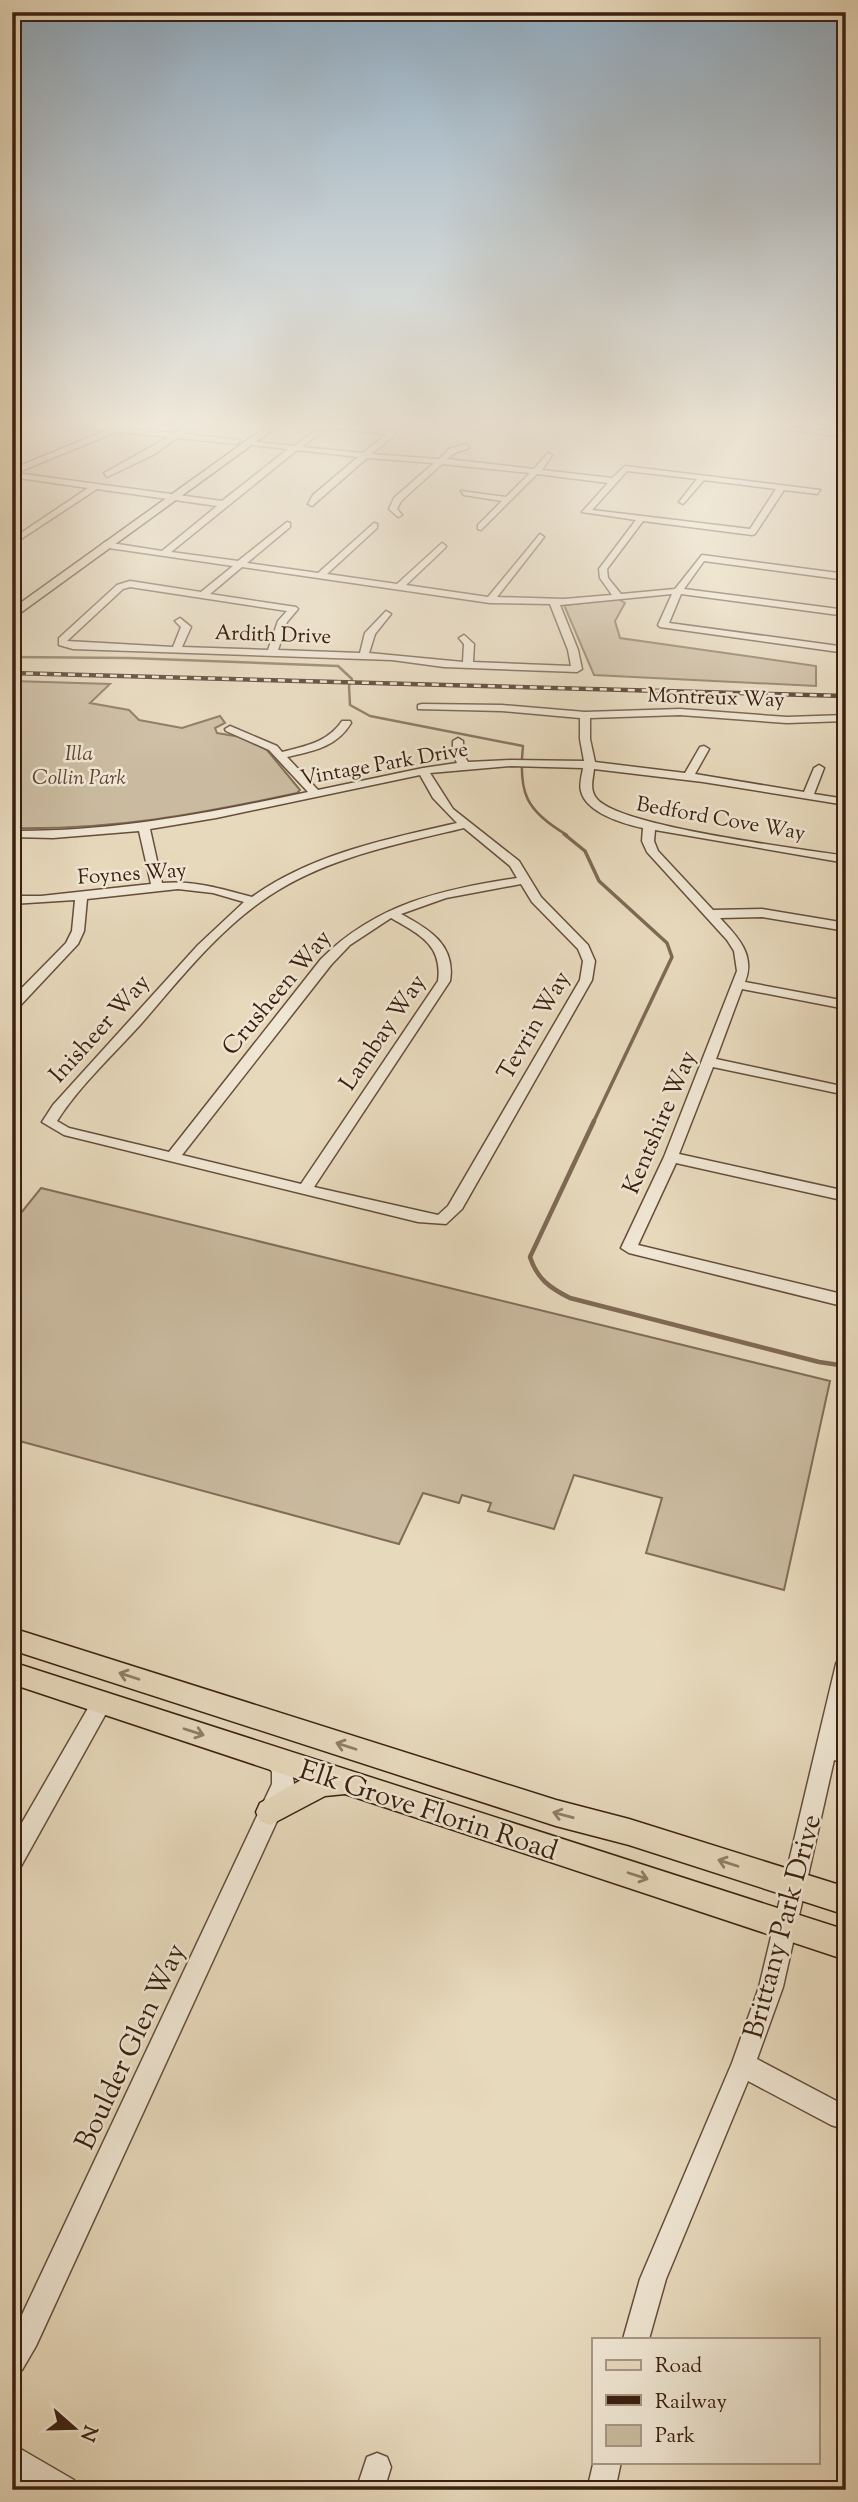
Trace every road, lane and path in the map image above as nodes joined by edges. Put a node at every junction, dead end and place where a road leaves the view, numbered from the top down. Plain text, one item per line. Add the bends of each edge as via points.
1 (98, 540) edge
2 (112, 540) edge
3 (180, 540) edge
4 (270, 540) edge
5 (359, 540) edge
6 (538, 540) edge
7 (625, 540) edge
8 (105, 545) junction
9 (442, 545) dead end
10 (163, 553) junction
11 (241, 564) junction
12 (319, 577) junction
13 (846, 577) edge
14 (398, 588) junction
15 (678, 592) junction
16 (202, 596) junction
17 (618, 596) junction
18 (490, 600) junction
19 (554, 602) junction
20 (12, 604) edge
21 (846, 613) edge
22 (12, 614) edge
23 (386, 614) dead end
24 (180, 621) dead end
25 (464, 638) dead end
26 (176, 650) junction
27 (846, 650) edge
28 (272, 653) junction
29 (364, 655) junction
30 (468, 664) junction
31 (422, 708) dead end
32 (585, 715) junction
33 (846, 718) edge
34 (346, 723) dead end
35 (230, 729) dead end
36 (458, 741) dead end
37 (704, 749) dead end
38 (281, 755) junction
39 (590, 764) junction
40 (461, 766) junction
41 (819, 768) dead end
42 (423, 771) junction
43 (689, 776) junction
44 (316, 794) junction
45 (807, 797) junction
46 (846, 802) edge
47 (464, 825) junction
48 (649, 827) junction
49 (144, 828) junction
50 (12, 834) edge
51 (846, 860) edge
52 (525, 880) junction
53 (157, 886) junction
54 (81, 896) junction
55 (12, 900) edge
56 (253, 901) junction
57 (391, 913) junction
58 (711, 914) junction
59 (846, 926) edge
60 (740, 985) junction
61 (846, 1005) edge
62 (12, 1006) edge
63 (708, 1062) junction
64 (846, 1091) edge
65 (173, 1156) junction
66 (671, 1157) junction
67 (305, 1189) junction
68 (846, 1196) edge
69 (442, 1220) joint
70 (846, 1301) edge
71 (12, 1639) edge
72 (846, 1664) edge
73 (12, 1672) edge
74 (102, 1702) junction
75 (836, 1751) edge
76 (271, 1757) junction
77 (352, 1783) junction
78 (270, 1812) junction
79 (12, 1861) edge
80 (793, 1884) junction
81 (846, 1901) edge
82 (785, 1924) junction
83 (846, 1945) edge
84 (743, 2065) junction
85 (839, 2116) dead end
86 (636, 2338) edge
87 (12, 2360) edge
88 (12, 2458) edge
89 (607, 2464) edge
90 (64, 2490) edge
91 (601, 2490) edge

1 - 20 main road
2 - 8 main road
3 - 10 street
4 - 11 street
5 - 12 street
6 - 18 street
7 - 17 street via 603,569
8 - 10 street
8 - 22 main road
9 - 14 street
10 - 11 street
11 - 12 street
11 - 16 street
12 - 14 street
13 - 15 street via 702,558
14 - 18 street
15 - 17 street
15 - 21 street
15 - 27 street via 663,625
16 - 26 street, Ardith Drive via 125,585 62,640 72,646
16 - 28 street via 293,609 283,621
17 - 19 street
18 - 19 street
19 - 30 street, Ardith Drive via 577,669
23 - 29 street via 370,633
24 - 26 street via 186,627
25 - 30 street via 469,644
26 - 28 street, Ardith Drive
28 - 29 street, Ardith Drive
29 - 30 street, Ardith Drive
31 - 32 street, Montreux Way
32 - 33 street, Montreux Way via 680,712 787,720
32 - 39 street, Bedford Cove Way
34 - 38 street via 325,743
35 - 38 street via 254,737
36 - 40 street
37 - 43 street
38 - 44 street
39 - 40 street, Vintage Park Drive
39 - 43 street, Vintage Park Drive
39 - 48 street, Bedford Cove Way via 585,785 592,800 620,818
40 - 42 street, Vintage Park Drive
41 - 45 street
42 - 44 street, Vintage Park Drive
42 - 47 street, Tevrin Way via 437,796
43 - 45 street, Vintage Park Drive
44 - 49 street, Vintage Park Drive
45 - 46 street, Vintage Park Drive
47 - 52 street, Tevrin Way via 515,864
47 - 56 street, Inisheer Way via 337,858
48 - 51 street, Bedford Cove Way
48 - 58 street, Kentshire Way via 653,852
49 - 50 street, Vintage Park Drive
49 - 53 street
52 - 57 street, Crusheen Way via 442,895
52 - 69 street, Tevrin Way via 536,899 584,948 589,974 454,1209
53 - 54 street, Foynes Way
53 - 56 street, Foynes Way via 215,890
54 - 55 street, Foynes Way
54 - 62 street via 78,931 72,944
56 - 65 street, Inisheer Way via 218,930 50,1122 64,1131
57 - 65 street, Crusheen Way via 331,955
57 - 67 street, Lambay Way via 440,947 446,960 444,981
58 - 59 street via 762,913
58 - 60 street, Kentshire Way via 740,951
60 - 61 street
60 - 63 street, Kentshire Way
63 - 64 street
63 - 66 street, Kentshire Way
65 - 67 street, Inisheer Way
66 - 68 street
66 - 70 street, Kentshire Way via 629,1248
67 - 69 street, Inisheer Way
80 -> 71 main road, Elk Grove Florin Road
72 - 75 street, Brittany Park Drive
73 - 74 main road, Elk Grove Florin Road
74 -> 76 main road, Elk Grove Florin Road
74 - 79 street
75 - 80 street, Brittany Park Drive
76 - 77 main road, Elk Grove Florin Road
76 - 78 street, Boulder Glen Way via 282,1769 283,1784
77 - 78 main road via 322,1783
77 -> 82 main road, Elk Grove Florin Road
78 - 87 street, Boulder Glen Way via 27,2337
80 - 81 main road, Elk Grove Florin Road
80 - 82 street, Brittany Park Drive
82 - 83 main road, Elk Grove Florin Road
82 - 84 street, Brittany Park Drive via 771,1987
84 - 85 street
84 - 86 street, Brittany Park Drive via 653,2279
88 - 90 street
89 - 91 street

